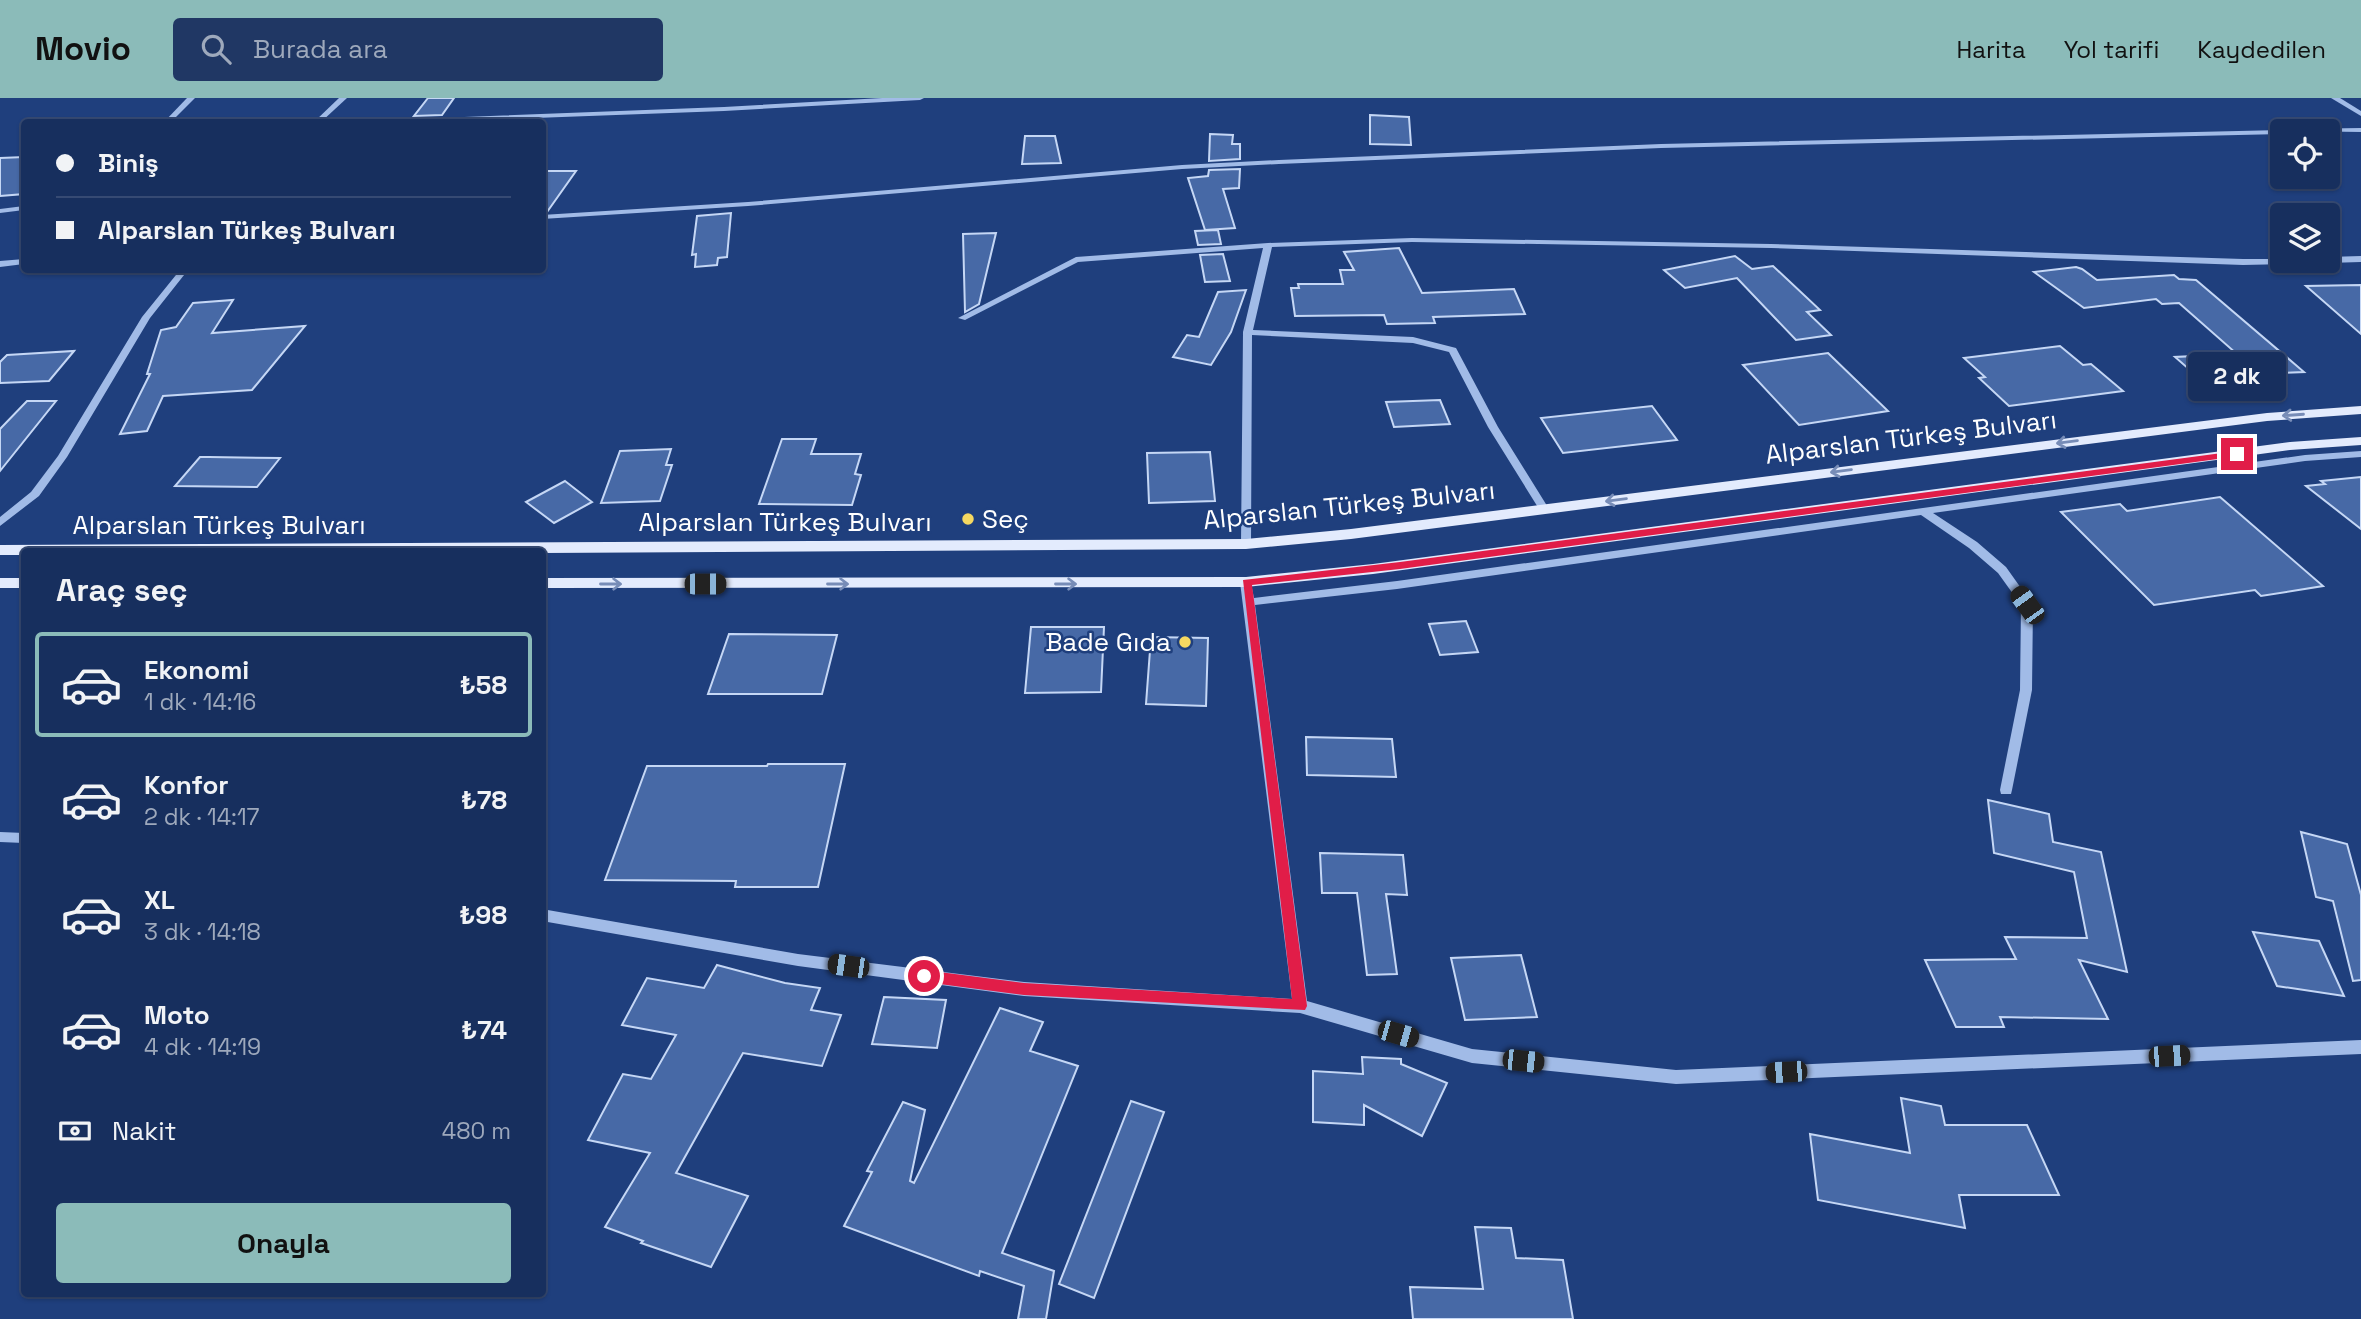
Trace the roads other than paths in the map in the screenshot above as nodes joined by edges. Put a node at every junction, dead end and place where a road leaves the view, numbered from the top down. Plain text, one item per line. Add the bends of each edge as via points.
1 (191, 98) edge
2 (343, 98) edge
3 (920, 98) edge
4 (2336, 98) edge
5 (2361, 114) edge
6 (169, 119) edge
7 (320, 119) edge
8 (464, 119) edge
9 (2340, 130) edge
10 (2361, 130) edge
11 (2270, 132) edge
12 (21, 208) edge
13 (0, 211) edge
14 (546, 217) edge
15 (1269, 245) junction
16 (2361, 259) edge
17 (2340, 260) edge
18 (2270, 261) edge
19 (21, 262) edge
20 (0, 264) edge
21 (182, 273) edge
22 (962, 318) dead end
23 (1248, 332) junction
24 (2361, 410) edge
25 (2361, 441) edge
26 (2361, 454) edge
27 (1544, 509) junction
28 (1922, 512) junction
29 (0, 523) edge
30 (1246, 544) junction
31 (415, 548) edge
32 (0, 550) edge
33 (21, 550) edge
34 (1247, 582) junction
35 (0, 583) edge
36 (21, 583) edge
37 (546, 583) edge
38 (1250, 602) junction
39 (2006, 790) dead end
40 (0, 837) edge
41 (21, 838) edge
42 (546, 916) edge
43 (1300, 1006) junction
44 (2361, 1048) edge

1 - 6 street
2 - 7 street
3 - 8 street
4 - 5 street
9 - 10 street
11 - 14 street via 1661,146 1279,162
12 - 13 street
15 - 18 street via 1412,240
15 - 22 street via 1076,260
15 - 23 street
16 - 17 street
19 - 20 street
21 - 29 street via 146,317 62,457 35,494
23 - 27 street via 1413,340 1453,350 1493,427
23 - 30 street
24 -> 27 main road, Alparslan Türkeş Bulvarı via 2267,417
25 - 34 main road via 2290,446
26 - 28 street
27 - 30 main road, Alparslan Türkeş Bulvarı
28 - 38 street
28 - 39 street via 2002,570 2027,605 2026,690
30 - 31 main road, Alparslan Türkeş Bulvarı
32 - 33 main road, Alparslan Türkeş Bulvarı
37 -> 34 main road
34 - 38 street
35 - 36 main road
38 - 43 street
40 - 41 street
42 - 43 street via 798,960 1024,989
43 - 44 street via 1472,1056 1676,1077

